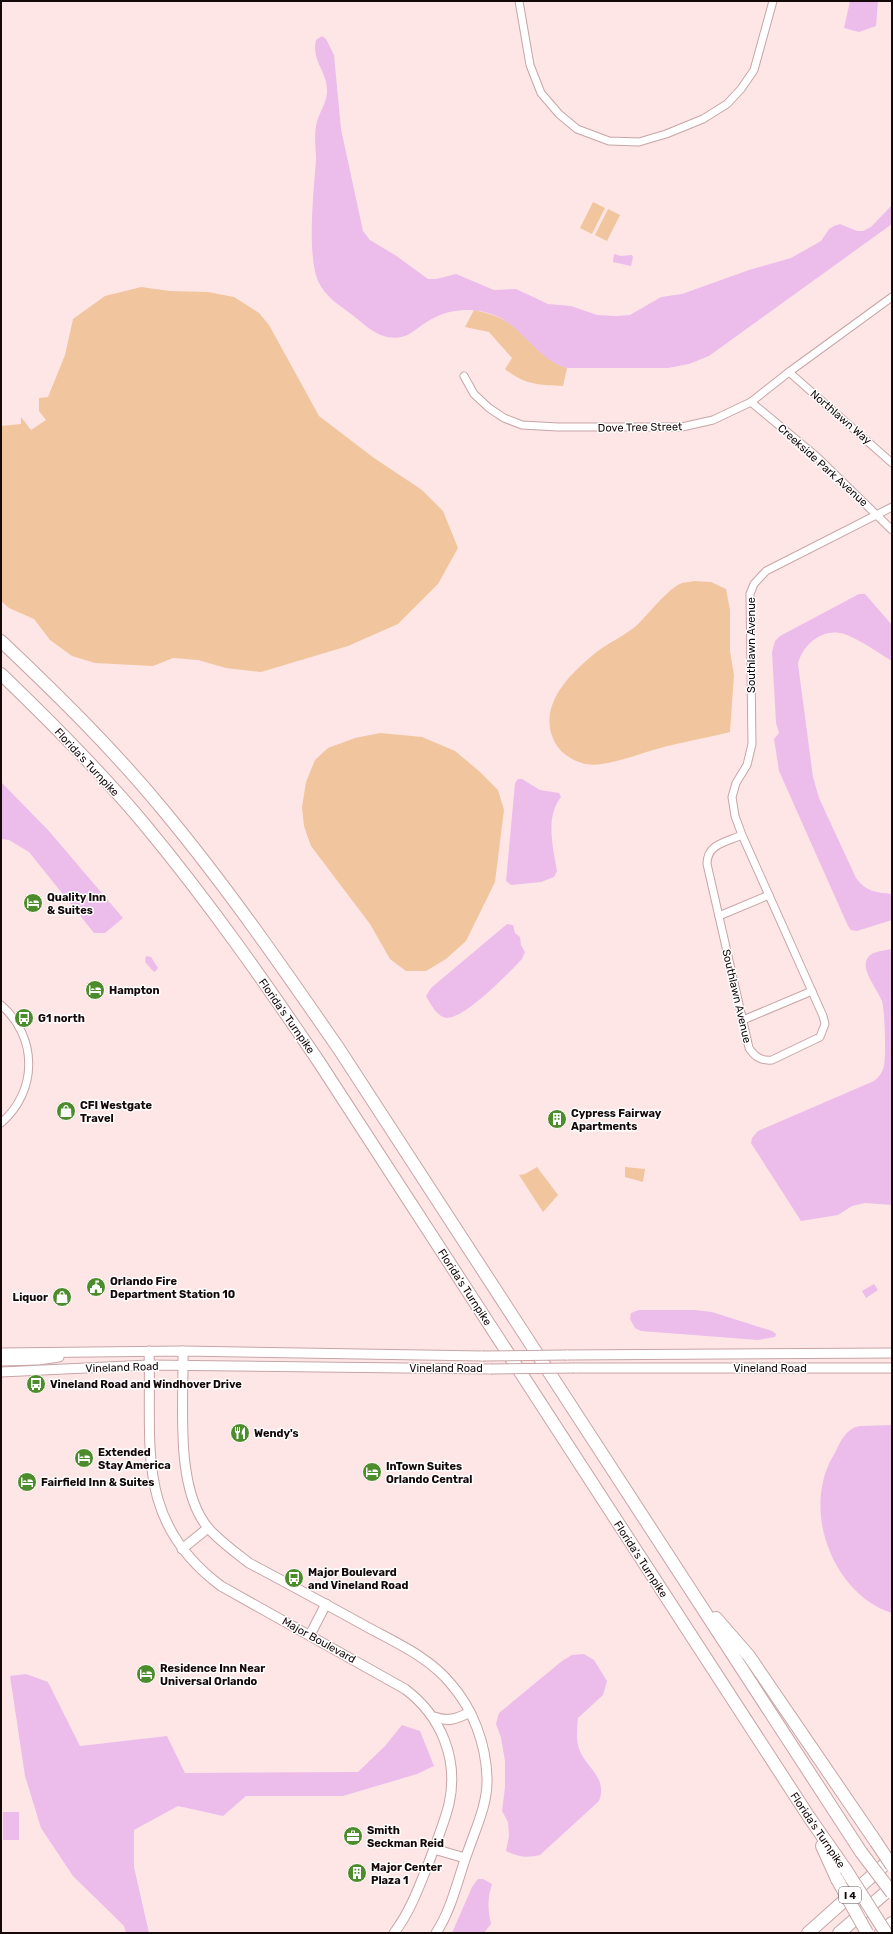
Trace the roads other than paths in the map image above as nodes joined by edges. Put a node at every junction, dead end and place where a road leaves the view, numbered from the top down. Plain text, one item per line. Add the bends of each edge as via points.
1 (520, 1) edge
2 (773, 1) edge
3 (892, 297) edge
4 (789, 372) junction
5 (464, 376) dead end
6 (751, 402) junction
7 (892, 463) edge
8 (892, 507) edge
9 (876, 514) junction
10 (892, 530) edge
11 (1, 641) edge
12 (1, 674) edge
13 (742, 835) junction
14 (769, 895) junction
15 (718, 916) junction
16 (812, 991) junction
17 (1, 1005) edge
18 (743, 1020) junction
19 (1, 1123) edge
20 (149, 1351) junction
21 (184, 1351) junction
22 (84, 1352) junction
23 (1, 1353) edge
24 (892, 1353) edge
25 (840, 1354) junction
26 (1, 1362) edge
27 (149, 1365) junction
28 (184, 1365) junction
29 (840, 1368) junction
30 (892, 1368) edge
31 (1, 1372) edge
32 (208, 1528) junction
33 (182, 1550) junction
34 (688, 1585) junction
35 (326, 1604) junction
36 (310, 1635) junction
37 (470, 1712) junction
38 (434, 1717) junction
39 (809, 1817) junction
40 (434, 1849) junction
41 (465, 1858) junction
42 (892, 1858) edge
43 (892, 1866) edge
44 (892, 1887) edge
45 (892, 1893) edge
46 (892, 1923) edge
47 (394, 1933) edge
48 (436, 1933) edge
49 (808, 1933) edge
50 (839, 1933) edge
51 (867, 1933) edge
52 (881, 1933) edge
53 (886, 1933) edge

1 - 2 street via 530,65 541,92 559,114 577,129 609,141 640,142 703,119 727,104 754,70
3 - 4 street, Dove Tree Street
4 - 6 street, Dove Tree Street
4 - 7 street, Northlawn Way
5 - 6 street, Dove Tree Street via 474,394 489,408 504,418 522,425 558,428 682,428 714,420
6 - 9 street, Creekside Park Avenue via 816,457
8 - 9 street, Southlawn Avenue
9 - 10 street, Creekside Park Avenue
9 - 13 street, Southlawn Avenue via 766,571 752,589 749,602 752,744 747,765 736,783 732,797
11 - 34 highway via 107,745 164,810 276,958 339,1049
12 - 39 highway, Florida's Turnpike via 89,762 145,825 266,984
13 - 14 street, Southlawn Avenue
13 - 15 street, Southlawn Avenue via 716,846 707,856
14 - 15 street
14 - 16 street, Southlawn Avenue
15 - 18 street, Southlawn Avenue
16 - 18 street
16 - 18 street, Southlawn Avenue via 825,1024 820,1037 772,1060 765,1060 753,1054 749,1048
17 - 19 street via 21,1029 28,1060 28,1076 23,1091 15,1108
20 - 21 street, Vineland Road
20 - 22 street, Vineland Road
20 - 27 street, Major Boulevard
21 - 25 street, Vineland Road, bridge via 483,1356
21 - 28 street
22 - 23 street, Vineland Road
22 - 26 street via 38,1360
24 - 25 street, Vineland Road
25 - 29 street
27 - 28 street, Vineland Road
27 - 31 street, Vineland Road
27 - 33 street, Major Boulevard via 153,1481 168,1527
28 - 29 street, Vineland Road, bridge via 491,1369
28 - 32 street via 184,1461 196,1509
29 - 30 street, Vineland Road
32 - 33 street
32 - 35 street via 228,1548 249,1563
33 - 36 street, Major Boulevard via 200,1571 221,1586
34 - 43 highway, bridge via 749,1656
34 - 45 highway, bridge via 861,1852
35 - 36 street
35 - 37 street via 433,1666 451,1683
36 - 38 street, Major Boulevard via 405,1689
37 - 38 street via 448,1721
37 - 41 street via 484,1752 487,1780 483,1809
38 - 40 street, Major Boulevard via 446,1742 451,1772 449,1804
39 - 51 highway, bridge via 837,1879
39 - 53 highway, Florida's Turnpike, bridge
40 - 41 street
40 - 47 street, Major Boulevard via 416,1895
41 - 48 street
42 - 49 highway, I 4
44 - 50 highway
46 - 52 highway

